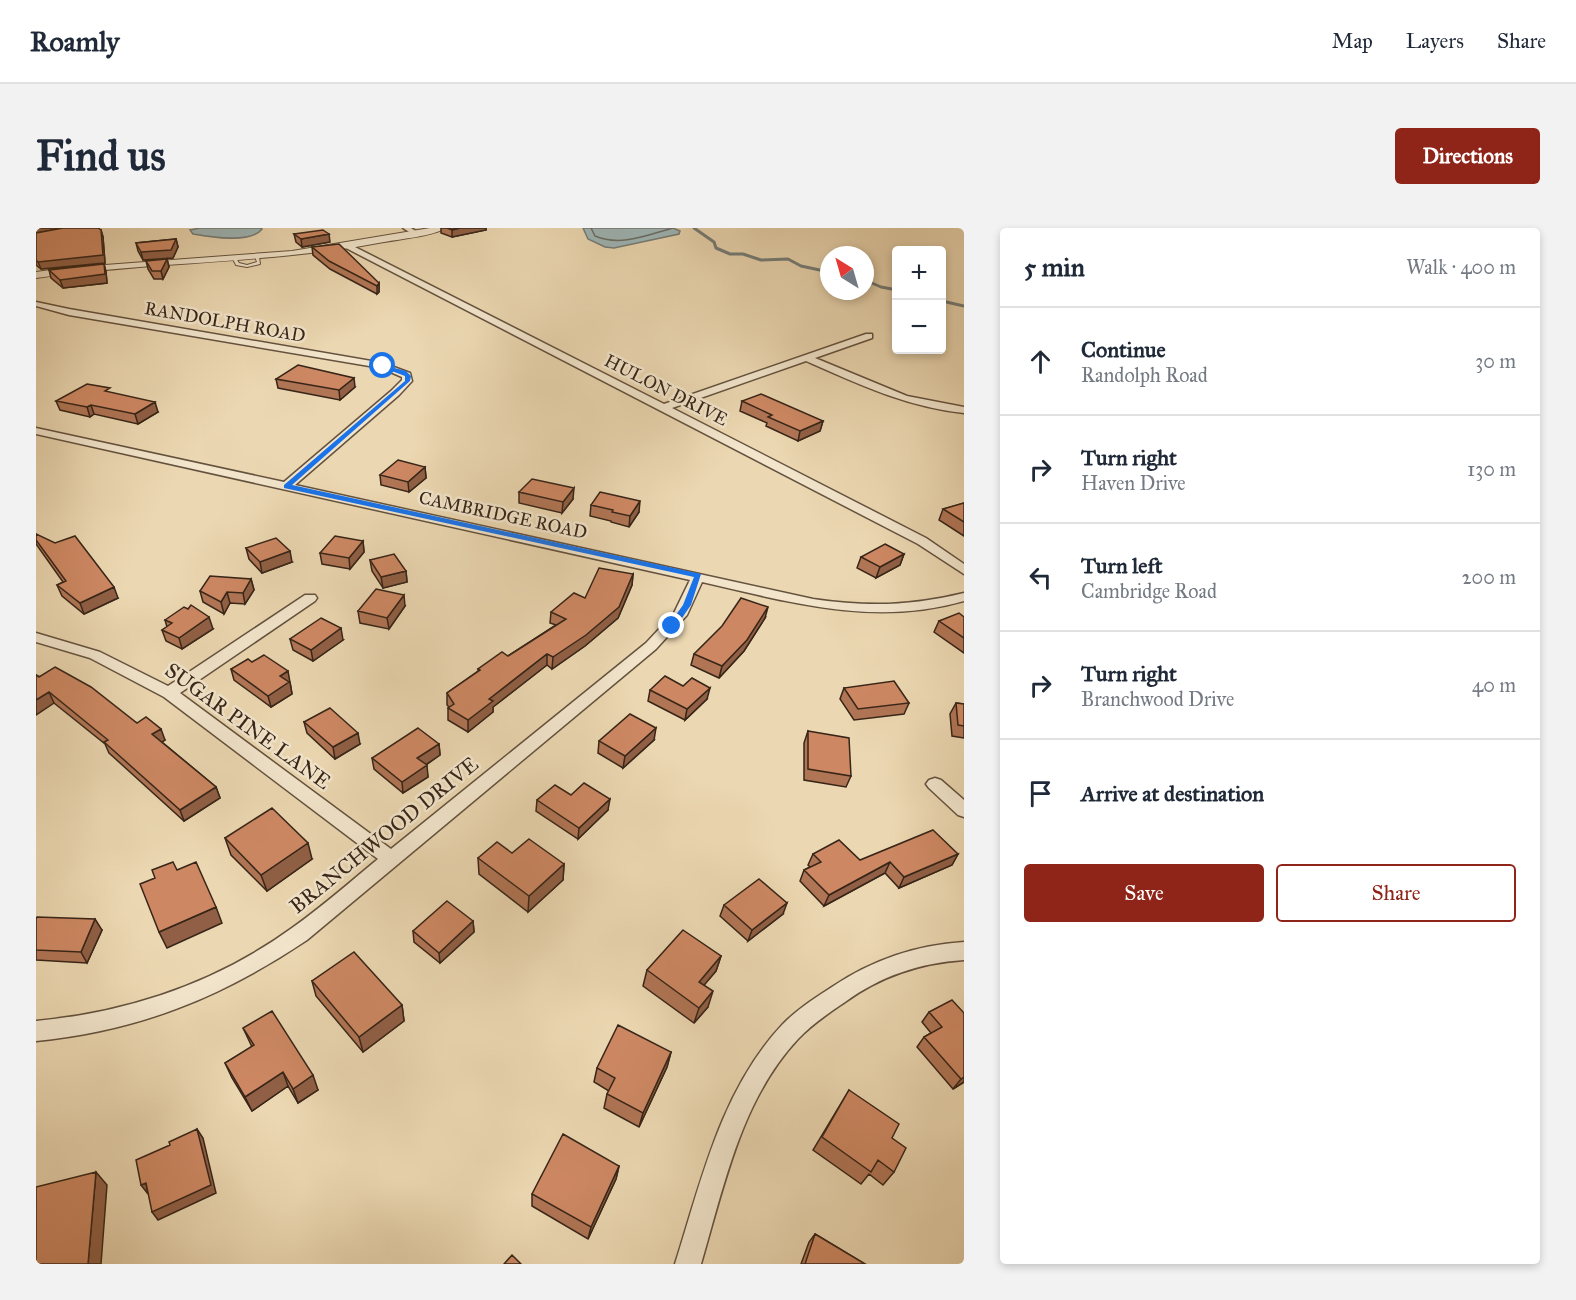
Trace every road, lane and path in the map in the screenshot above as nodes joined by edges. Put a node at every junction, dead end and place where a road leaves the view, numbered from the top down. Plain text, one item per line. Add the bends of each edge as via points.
1 (406, 228) edge
2 (442, 228) edge
3 (416, 234) junction
4 (350, 246) junction
5 (36, 275) edge
6 (36, 304) edge
7 (869, 336) dead end
8 (807, 358) junction
9 (663, 408) junction
10 (964, 410) edge
11 (36, 431) edge
12 (287, 486) junction
13 (964, 570) edge
14 (698, 576) junction
15 (964, 597) edge
16 (310, 598) dead end
17 (36, 637) edge
18 (169, 693) junction
19 (935, 784) dead end
20 (964, 810) edge
21 (390, 858) junction
22 (964, 951) edge
23 (36, 1031) edge
24 (688, 1264) edge

1 - 3 street
2 - 3 street
3 - 4 street
4 - 5 street via 235,259 131,263
4 - 9 street, HULON DRIVE
6 - 12 street, RANDOLPH ROAD via 374,365 407,375 407,381
7 - 8 street
8 - 9 street
8 - 10 street via 909,399
9 - 13 street, HULON DRIVE via 922,541
11 - 12 street, CAMBRIDGE ROAD
12 - 14 street, CAMBRIDGE ROAD
14 - 15 street, CAMBRIDGE ROAD via 813,603 864,610 914,608
14 - 21 street, BRANCHWOOD DRIVE via 680,615 651,646
16 - 18 street
17 - 18 street, SUGAR PINE LANE via 95,655
18 - 21 street, SUGAR PINE LANE
19 - 20 street
21 - 23 street, BRANCHWOOD DRIVE via 300,934 234,975 147,1012 110,1022
22 - 24 street via 926,955 869,974 837,994 774,1050 751,1085 737,1117

